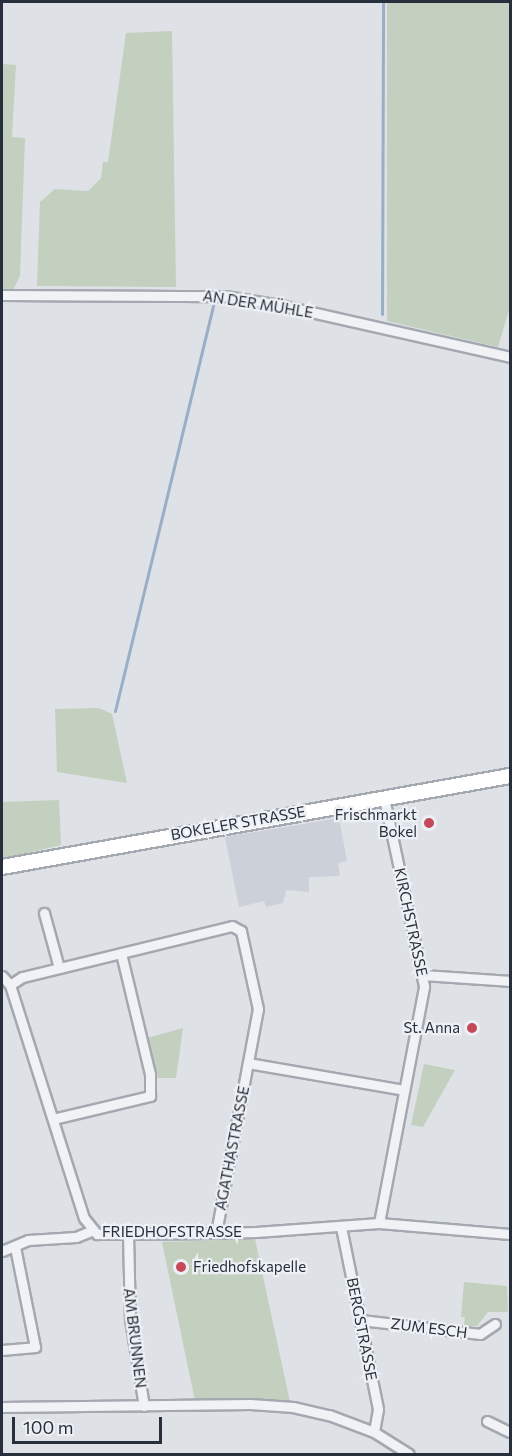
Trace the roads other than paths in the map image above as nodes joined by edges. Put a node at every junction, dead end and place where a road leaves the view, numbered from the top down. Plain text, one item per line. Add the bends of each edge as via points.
1 (2, 295) edge
2 (510, 357) edge
3 (510, 776) edge
4 (384, 798) junction
5 (2, 867) edge
6 (44, 913) dead end
7 (121, 953) junction
8 (59, 968) junction
9 (423, 975) junction
10 (2, 976) edge
11 (510, 981) edge
12 (10, 985) junction
13 (248, 1063) junction
14 (404, 1090) junction
15 (53, 1119) junction
16 (379, 1222) junction
17 (341, 1227) junction
18 (91, 1230) junction
19 (128, 1233) junction
20 (216, 1233) junction
21 (510, 1234) edge
22 (15, 1247) junction
23 (2, 1251) edge
24 (361, 1320) junction
25 (495, 1324) dead end
26 (2, 1350) edge
27 (144, 1406) junction
28 (2, 1407) edge
29 (487, 1421) dead end
30 (374, 1432) junction
31 (510, 1432) edge
32 (409, 1455) edge

1 - 2 street, AN DER MÜHLE via 225,296
3 - 4 main road, BOKELER STRASSE
4 - 5 main road, BOKELER STRASSE
4 - 9 street, KIRCHSTRASSE
6 - 8 street
7 - 8 street
7 - 13 street, AGATHASTRASSE via 232,926 242,931 258,1009
7 - 15 street via 150,1074 150,1096
8 - 12 street via 22,977
9 - 11 street
9 - 14 street, KIRCHSTRASSE
10 - 12 street, FRIEDHOFSTRASSE
12 - 15 street, FRIEDHOFSTRASSE
13 - 14 street
13 - 20 street, AGATHASTRASSE
14 - 16 street, KIRCHSTRASSE
15 - 18 street, FRIEDHOFSTRASSE
16 - 17 street, FRIEDHOFSTRASSE
16 - 21 street, FRIEDHOFSTRASSE
17 - 20 street, FRIEDHOFSTRASSE
17 - 24 street, BERGSTRASSE
18 - 19 street, FRIEDHOFSTRASSE
18 - 22 street via 76,1237 28,1240
19 - 20 street, FRIEDHOFSTRASSE
19 - 27 street, AM BRUNNEN via 130,1319
22 - 23 street
22 - 26 street via 35,1347
24 - 25 street, ZUM ESCH via 480,1334
24 - 30 street, BERGSTRASSE via 378,1409
27 - 28 street
27 - 30 street via 293,1407 329,1414
29 - 31 street
30 - 32 street

